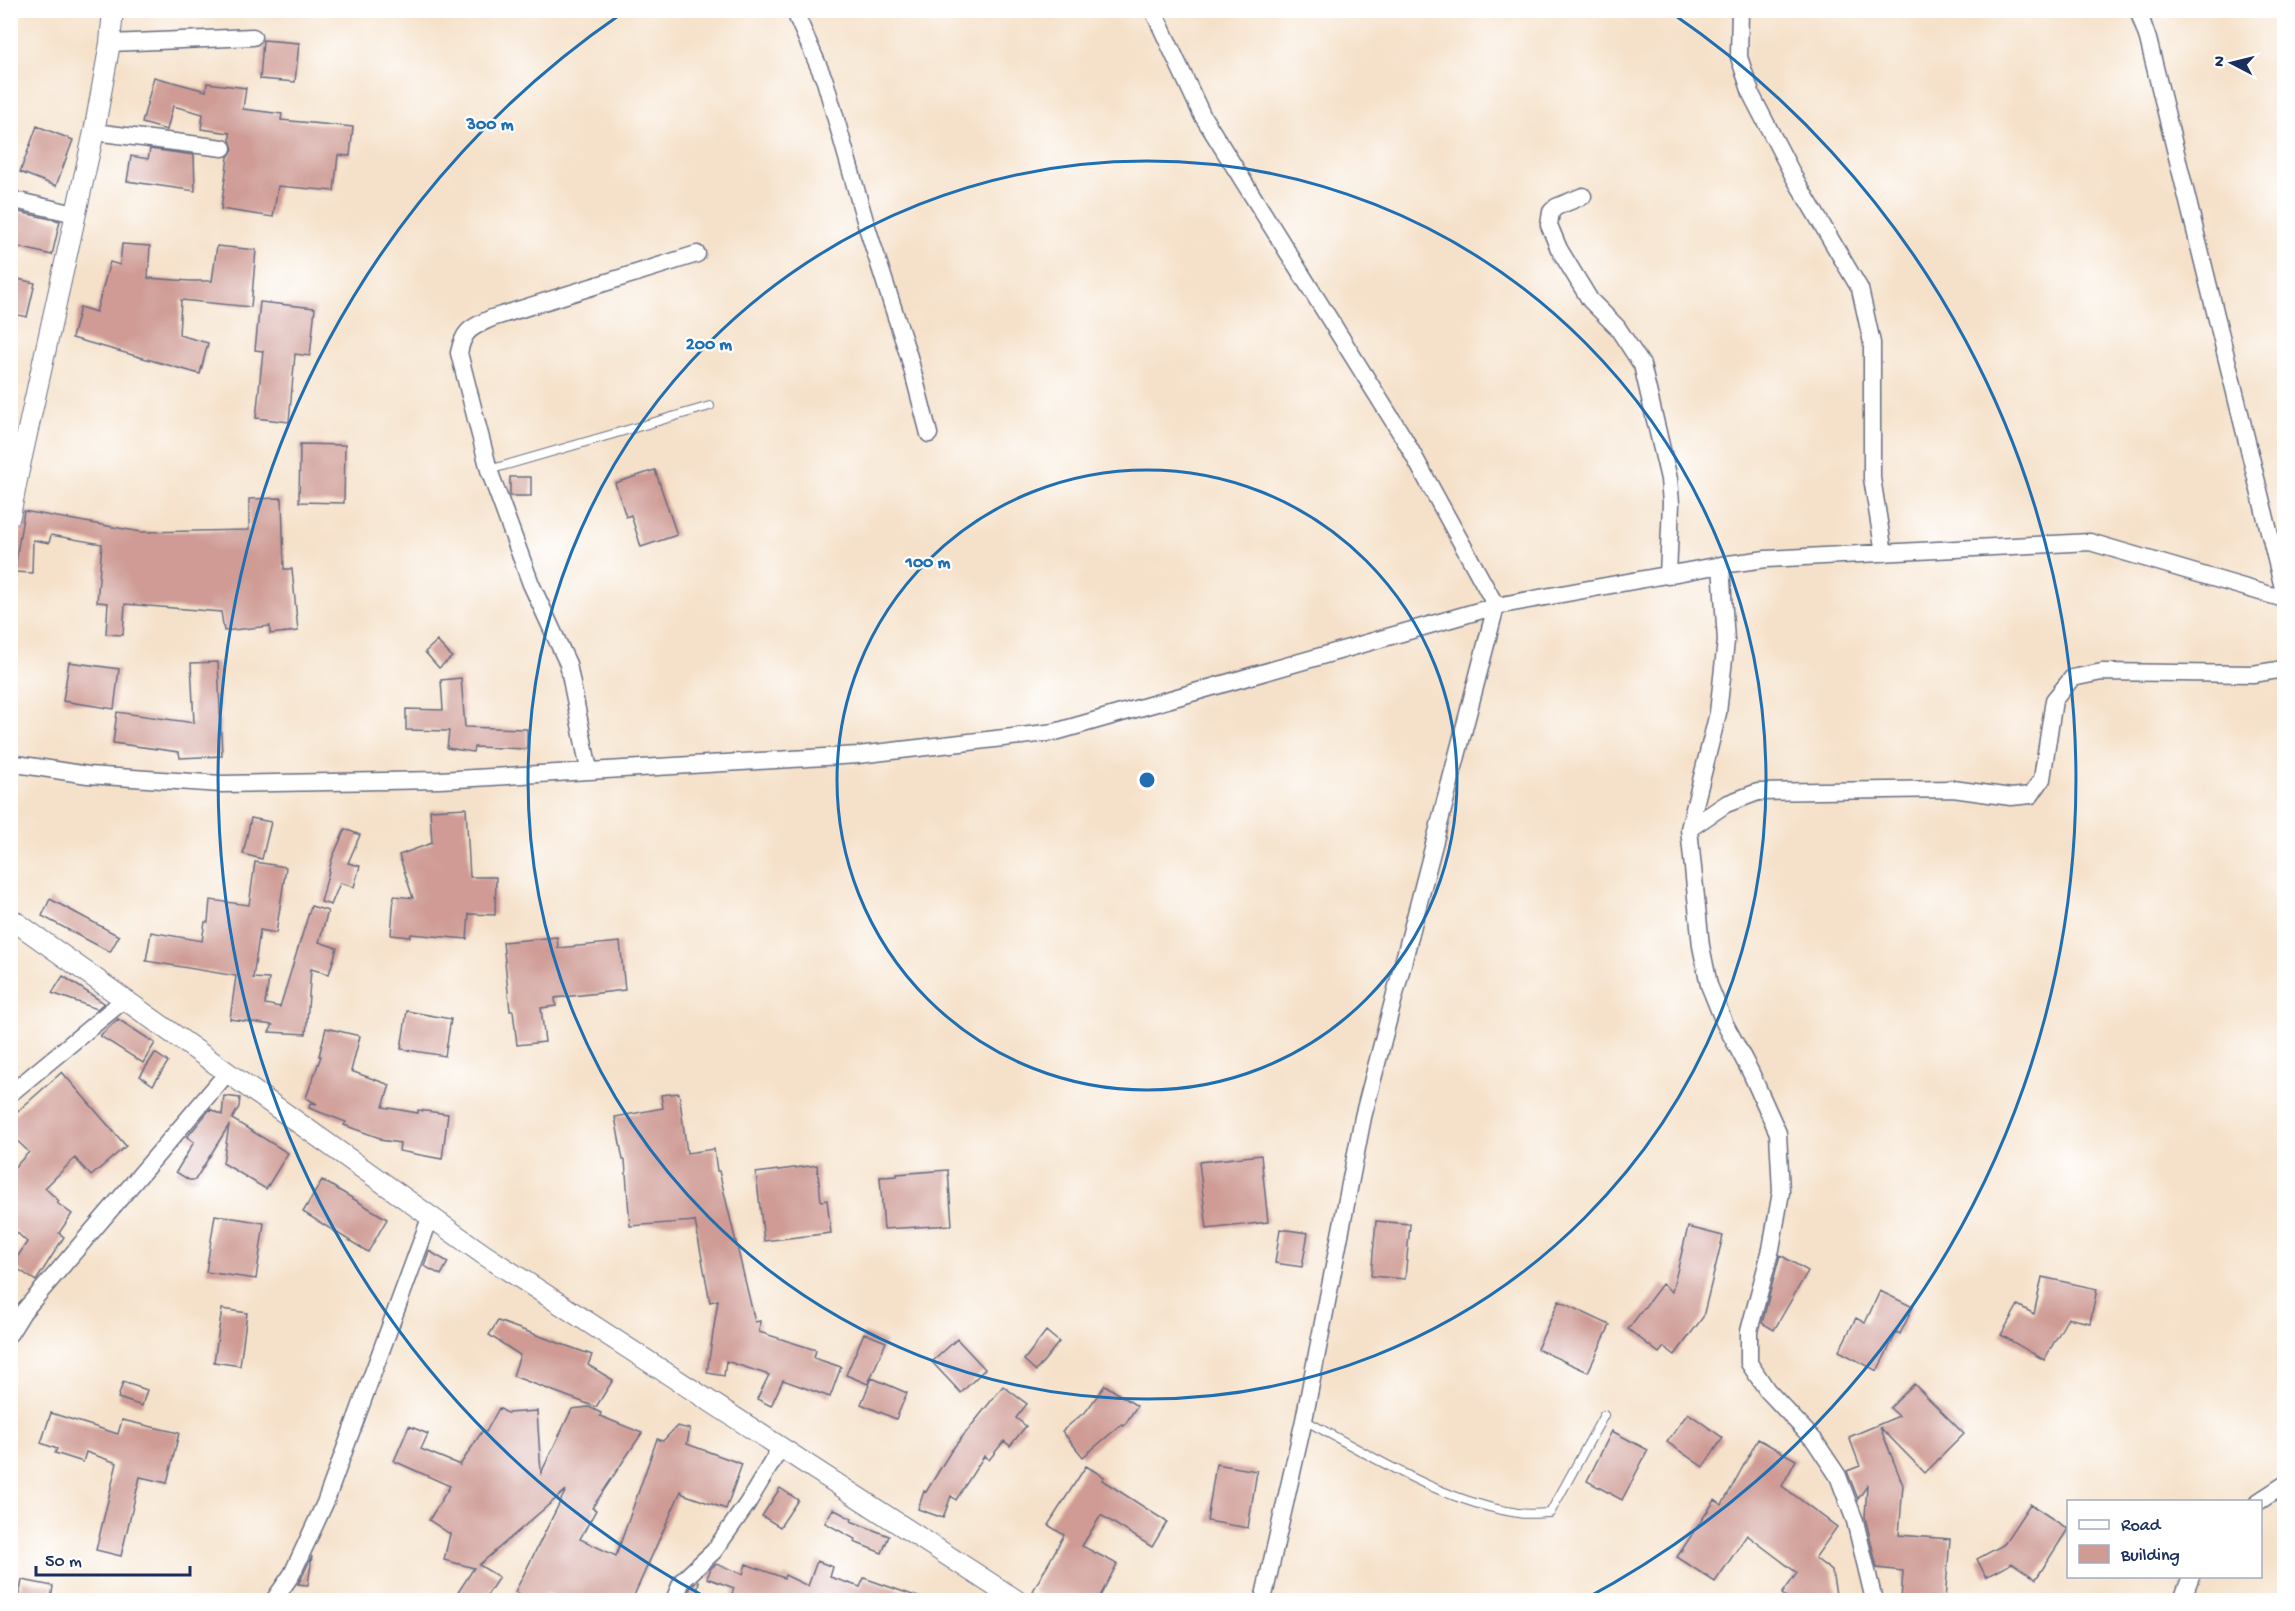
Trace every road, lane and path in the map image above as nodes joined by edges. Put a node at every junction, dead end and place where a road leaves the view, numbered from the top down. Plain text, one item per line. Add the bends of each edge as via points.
1 (113, 10) edge
2 (794, 10) edge
3 (1153, 10) edge
4 (1740, 10) edge
5 (2138, 10) edge
6 (253, 37) dead end
7 (110, 43) junction
8 (94, 132) junction
9 (223, 148) dead end
10 (1583, 196) dead end
11 (10, 199) edge
12 (75, 214) junction
13 (697, 254) dead end
14 (710, 406) dead end
15 (929, 434) dead end
16 (15, 468) edge
17 (489, 470) junction
18 (10, 516) edge
19 (1884, 553) junction
20 (1721, 565) junction
21 (1668, 576) junction
22 (2284, 592) edge
23 (2284, 599) edge
24 (1496, 606) junction
25 (2284, 669) edge
26 (10, 763) edge
27 (589, 770) junction
28 (1689, 829) junction
29 (10, 918) edge
30 (125, 999) junction
31 (228, 1072) junction
32 (10, 1094) edge
33 (430, 1218) junction
34 (10, 1333) edge
35 (1604, 1415) dead end
36 (1304, 1420) junction
37 (780, 1447) junction
38 (2284, 1485) edge
39 (2261, 1500) edge
40 (2191, 1578) edge
41 (274, 1600) edge
42 (674, 1600) edge
43 (1016, 1600) edge
44 (1263, 1600) edge
45 (1874, 1600) edge
46 (2182, 1600) edge

1 - 7 street
2 - 15 street via 825,81
3 - 24 street via 1202,115 1406,440
4 - 19 street via 1739,57 1752,96 1795,179 1860,289 1872,343 1872,478
5 - 22 street
6 - 7 street
7 - 8 street
8 - 9 street
8 - 12 street
10 - 21 street via 1556,207 1549,225 1590,300 1617,327 1642,365 1669,479
11 - 12 street
12 - 16 street
13 - 17 street via 492,318 469,329 459,353
14 - 17 lane
16 - 18 street
17 - 27 street via 531,584 567,664
19 - 20 street
19 - 23 street via 2090,542
20 - 21 street
20 - 28 street via 1726,641 1718,713
21 - 24 street
24 - 27 street via 1055,732 858,755
24 - 36 street via 1363,1117
25 - 28 street via 2253,674 2102,672 2072,678 2054,700 2042,779 2031,795 2011,797 1953,789 1758,792 1726,804
26 - 27 street via 88,775 221,784 440,780
28 - 45 street via 1709,985 1778,1133 1780,1192 1771,1249 1749,1331 1749,1363 1767,1390 1814,1440 1838,1476 1855,1521
29 - 30 street
30 - 31 street
30 - 32 street
31 - 33 street
31 - 34 street via 31,1303
33 - 37 street
33 - 41 street via 325,1503 292,1575
35 - 36 lane via 1550,1513 1520,1514 1486,1507 1435,1488
36 - 44 street
37 - 42 street via 747,1504 714,1551 682,1581
37 - 43 street
38 - 39 street
40 - 46 street

